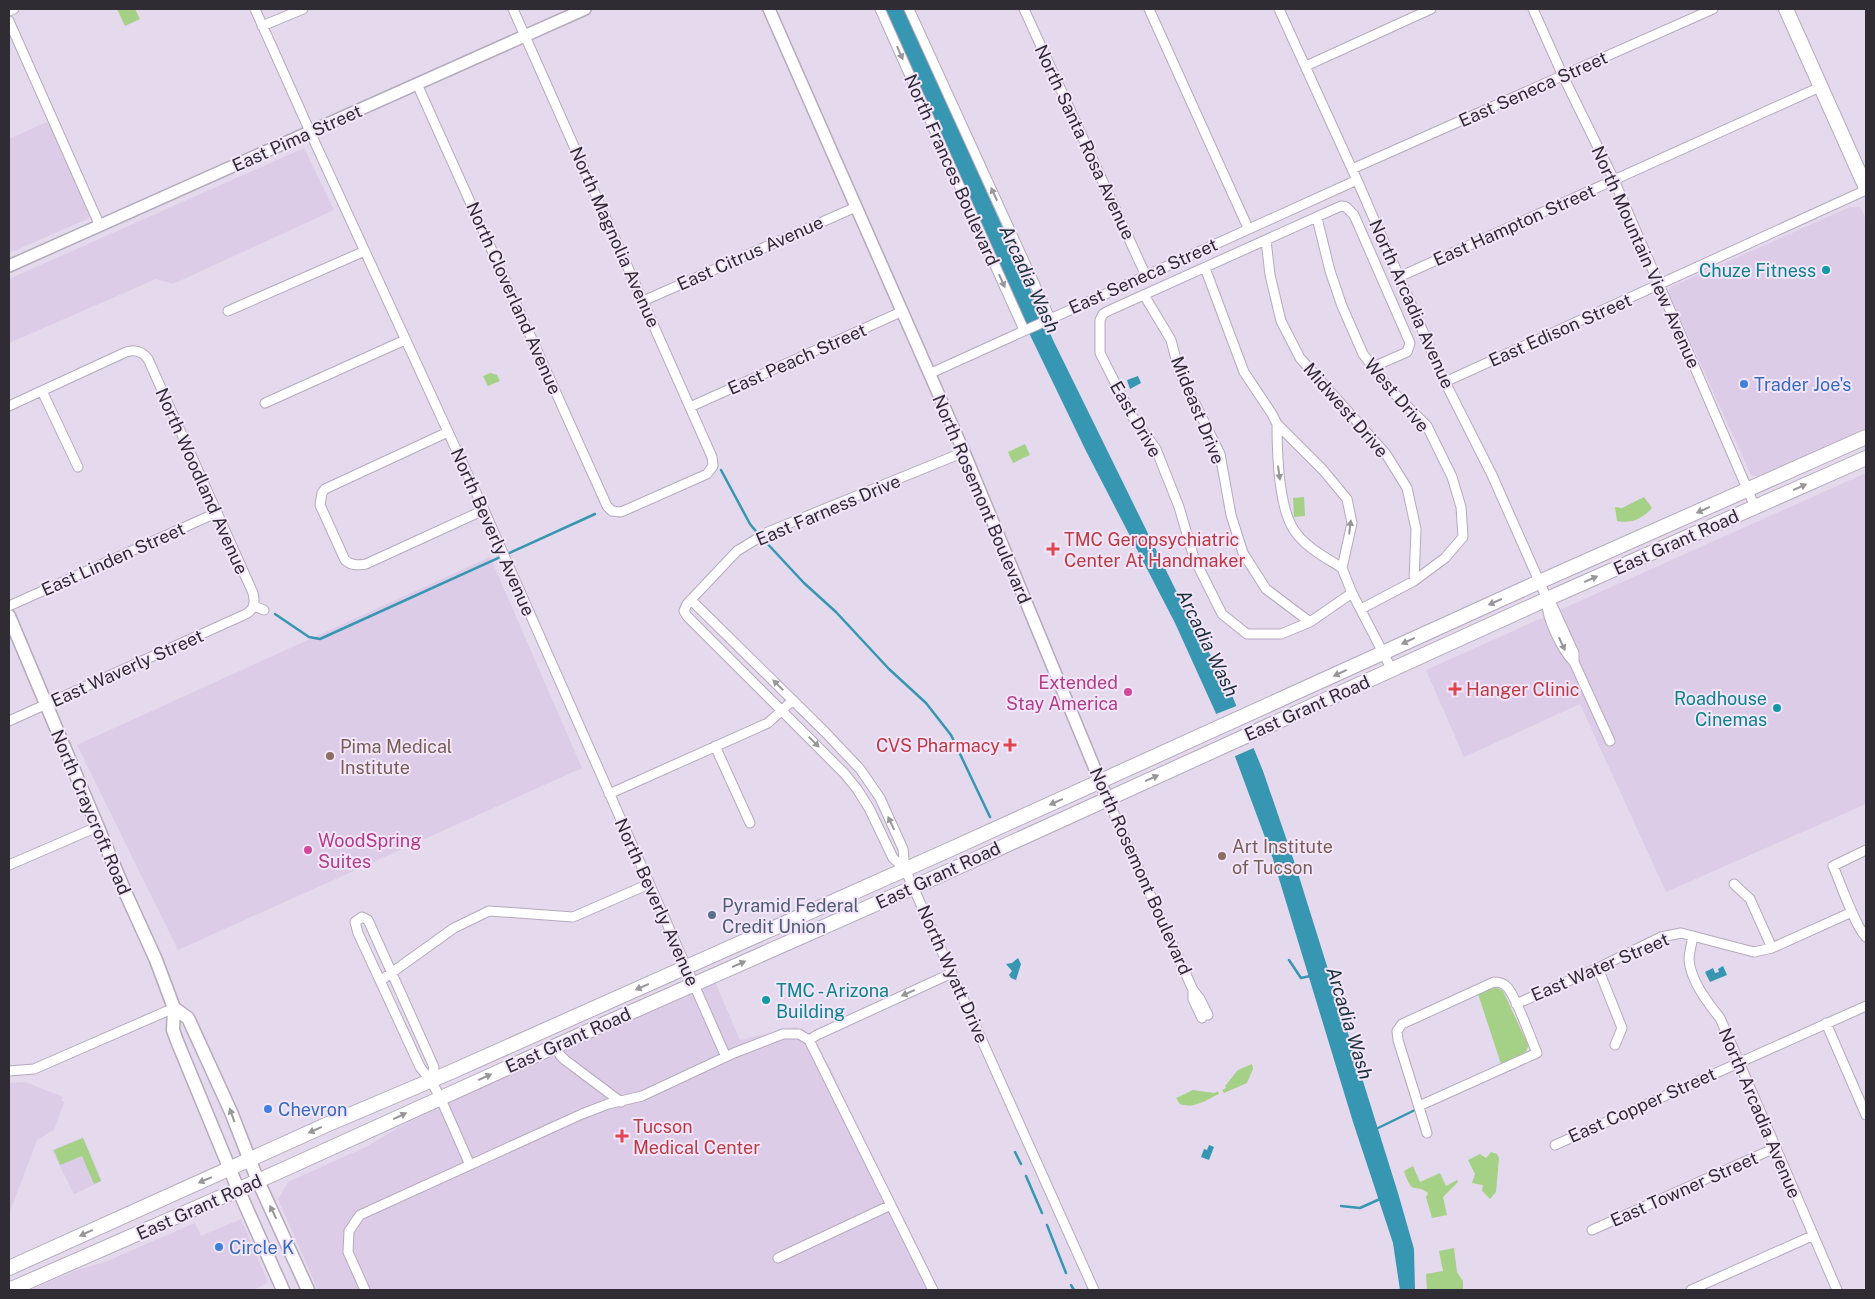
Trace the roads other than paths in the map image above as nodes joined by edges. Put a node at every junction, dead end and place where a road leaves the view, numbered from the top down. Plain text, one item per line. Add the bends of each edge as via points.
1 (14, 9) edge
2 (255, 9) edge
3 (303, 9) edge
4 (513, 9) edge
5 (585, 9) edge
6 (769, 9) edge
7 (880, 9) edge
8 (909, 9) edge
9 (1024, 9) edge
10 (1149, 9) edge
11 (1280, 9) edge
12 (1431, 9) edge
13 (1533, 9) edge
14 (1713, 9) edge
15 (1786, 9) edge
16 (9, 11) edge
17 (9, 21) edge
18 (262, 26) junction
19 (525, 35) junction
20 (1306, 66) junction
21 (1563, 76) junction
22 (417, 84) junction
23 (1820, 87) junction
24 (310, 132) junction
25 (1352, 169) junction
26 (1358, 180) junction
27 (1614, 180) junction
28 (1866, 190) edge
29 (856, 206) junction
30 (1318, 218) junction
31 (100, 226) junction
32 (1248, 228) junction
33 (1266, 240) junction
34 (365, 251) junction
35 (9, 266) edge
36 (1205, 268) junction
37 (1146, 276) junction
38 (1399, 277) junction
39 (1659, 286) junction
40 (1144, 295) junction
41 (643, 300) junction
42 (228, 311) dead end
43 (903, 311) junction
44 (1049, 319) junction
45 (1025, 330) junction
46 (405, 340) junction
47 (1373, 367) junction
48 (930, 374) junction
49 (1445, 382) junction
50 (42, 391) junction
51 (265, 403) dead end
52 (9, 406) edge
53 (690, 407) junction
54 (1277, 424) junction
55 (448, 432) junction
56 (1866, 437) edge
57 (964, 452) junction
58 (1866, 458) edge
59 (713, 466) joint
60 (78, 467) dead end
61 (1748, 491) junction
62 (1755, 507) junction
63 (484, 510) junction
64 (216, 513) junction
65 (1342, 568) junction
66 (1414, 581) junction
67 (1539, 582) junction
68 (1352, 593) junction
69 (1546, 599) junction
70 (688, 603) junction
71 (9, 606) edge
72 (254, 606) junction
73 (1361, 609) junction
74 (264, 610) dead end
75 (9, 616) edge
76 (1310, 622) junction
77 (736, 644) junction
78 (1385, 652) junction
79 (725, 655) junction
80 (1392, 670) junction
81 (793, 700) junction
82 (45, 705) junction
83 (783, 710) junction
84 (9, 721) edge
85 (1610, 741) dead end
86 (715, 746) junction
87 (1100, 782) junction
88 (609, 794) junction
89 (1107, 798) junction
90 (750, 823) dead end
91 (97, 827) junction
92 (1866, 850) edge
93 (9, 865) edge
94 (905, 869) junction
95 (649, 884) junction
96 (1734, 884) dead end
97 (914, 887) junction
98 (1852, 912) junction
99 (1692, 936) junction
100 (1866, 937) edge
101 (1772, 948) junction
102 (687, 967) junction
103 (1598, 968) junction
104 (392, 972) junction
105 (952, 973) junction
106 (380, 981) junction
107 (694, 984) junction
108 (605, 1003) junction
109 (1516, 1004) junction
110 (1866, 1006) edge
111 (174, 1008) junction
112 (1205, 1017) dead end
113 (1826, 1024) junction
114 (809, 1040) junction
115 (1614, 1045) dead end
116 (556, 1046) junction
117 (726, 1057) junction
118 (1738, 1062) junction
119 (9, 1071) edge
120 (431, 1081) junction
121 (440, 1098) junction
122 (621, 1102) junction
123 (1420, 1106) junction
124 (1865, 1110) edge
125 (1427, 1133) dead end
126 (1555, 1145) dead end
127 (1775, 1148) junction
128 (249, 1160) junction
129 (470, 1165) junction
130 (230, 1169) junction
131 (258, 1181) junction
132 (238, 1190) junction
133 (891, 1205) junction
134 (1592, 1230) dead end
135 (1812, 1236) junction
136 (778, 1258) dead end
137 (9, 1268) edge
138 (282, 1288) edge
139 (9, 1290) edge
140 (308, 1290) edge
141 (365, 1290) edge
142 (933, 1290) edge
143 (1094, 1290) edge
144 (1691, 1290) edge
145 (1837, 1290) edge

1 - 16 street
2 - 18 street, North Beverly Avenue
3 - 18 street
4 - 19 street, North Magnolia Avenue
5 - 19 street, East Pima Street
6 - 29 street, North Rosemont Boulevard
7 -> 45 street, North Frances Boulevard
44 -> 8 street, North Frances Boulevard
9 - 37 street, North Santa Rosa Avenue
10 - 32 street
11 - 20 street, North Arcadia Avenue
12 - 20 street
13 - 21 street, North Mountain View Avenue
14 - 21 street, East Seneca Street
15 - 23 main road
17 - 31 street
18 - 24 street, North Beverly Avenue
19 - 22 street, East Pima Street
19 - 41 street, North Magnolia Avenue
20 - 25 street, North Arcadia Avenue
21 - 25 street, East Seneca Street
21 - 27 street, North Mountain View Avenue
22 - 24 street, East Pima Street
22 - 59 street, North Cloverland Avenue via 607,506 612,512 620,512 707,474
23 - 27 street, East Hampton Street
23 - 28 main road
24 - 31 street, East Pima Street
24 - 34 street, North Beverly Avenue
25 - 26 street, North Arcadia Avenue
26 - 32 street, East Seneca Street
26 - 38 street, North Arcadia Avenue
27 - 38 street, East Hampton Street
27 - 39 street, North Mountain View Avenue
28 - 39 street, East Edison Street
29 - 41 street, East Citrus Avenue
29 - 43 street, North Rosemont Boulevard
30 - 33 street
30 - 47 street, West Drive via 1342,306 1362,354
30 - 47 street via 1342,206 1354,215 1410,342 1407,352
31 - 35 street, East Pima Street
32 - 37 street, East Seneca Street
33 - 36 street
33 - 66 street, Midwest Drive via 1281,321 1300,358 1386,454 1407,488 1416,529
34 - 42 street
34 - 46 street, North Beverly Avenue
36 - 40 street
36 - 54 street via 1244,372
37 - 44 street, East Seneca Street
38 - 49 street, North Arcadia Avenue
39 - 49 street, East Edison Street
39 - 61 street, North Mountain View Avenue
40 - 76 street, Mideast Drive via 1171,340 1179,371 1220,454 1231,515 1243,553 1266,589
40 - 76 street, East Drive via 1103,314 1100,320 1100,353 1132,416 1156,449 1179,507 1194,558 1222,614 1247,634 1281,634
41 - 53 street, North Magnolia Avenue
43 - 48 street, North Rosemont Boulevard
43 - 53 street, East Peach Street
44 - 45 street, East Seneca Street
45 - 48 street, East Seneca Street
46 - 51 street
46 - 55 street, North Beverly Avenue
47 - 66 street, West Drive via 1427,426 1452,477 1461,507 1463,538 1445,558
48 - 57 street, North Rosemont Boulevard
49 - 67 street, North Arcadia Avenue via 1492,475
50 - 52 street
50 - 60 street
50 - 64 street, North Woodland Avenue via 139,349 148,359
53 - 59 street, North Magnolia Avenue
54 -> 65 street via 1277,456 1288,517 1302,540
65 -> 54 street via 1352,523 1347,499
55 - 63 street, North Beverly Avenue
55 - 63 street via 325,488 320,504 345,560 357,566 366,564
56 - 61 main road, East Grant Road
57 - 70 street, East Farness Drive via 768,532 737,551
57 - 87 street, North Rosemont Boulevard
62 -> 58 main road, East Grant Road
61 - 62 street, North Mountain View Avenue
61 -> 67 main road, East Grant Road
69 -> 62 main road, East Grant Road
63 - 88 street, North Beverly Avenue
64 - 71 street, East Linden Street
64 - 72 street, North Woodland Avenue via 253,593
65 - 68 street
66 - 73 street, West Drive
67 - 69 street, North Arcadia Avenue
67 -> 78 main road, East Grant Road
68 - 73 street
68 - 76 street, East Drive
69 - 80 main road, East Grant Road
69 - 85 street, North Arcadia Avenue via 1546,609
70 - 77 street, North Wyatt Drive
70 - 79 street via 684,611 687,616
72 - 74 street
72 - 82 street, East Waverly Street via 246,614
73 - 78 street
75 - 82 main road, North Craycroft Road
77 - 79 street
81 -> 77 street, North Wyatt Drive
78 - 80 street
78 -> 87 main road, East Grant Road
79 - 83 street
89 -> 80 main road, East Grant Road
81 - 83 street
94 -> 81 street, North Wyatt Drive via 903,849 872,785
82 - 84 street, East Waverly Street
82 - 91 main road, North Craycroft Road
83 - 86 street via 768,723
83 -> 94 street via 857,789 894,858
86 - 88 street
86 - 90 street
87 - 89 street, North Rosemont Boulevard
87 -> 94 main road, East Grant Road
88 - 95 street, North Beverly Avenue
89 - 97 main road, East Grant Road
89 - 112 street, North Rosemont Boulevard via 1193,990 1193,999
91 - 93 street
91 - 111 main road, North Craycroft Road
92 - 98 street via 1833,866
94 - 97 street, North Wyatt Drive
94 - 102 main road, East Grant Road
95 - 102 street, North Beverly Avenue
95 - 104 street via 573,918 489,911 454,928
96 - 101 street via 1750,899
97 - 105 street, North Wyatt Drive
107 -> 97 main road, East Grant Road
98 - 100 street
98 - 101 street, East Water Street
99 - 101 street, East Water Street via 1754,952
99 - 103 street, East Water Street via 1681,933 1661,937
99 - 118 street, North Arcadia Avenue via 1689,960 1696,982 1702,996 1720,1018
102 - 107 street, North Beverly Avenue
102 -> 108 main road, East Grant Road
103 - 109 street, East Water Street
103 - 115 street via 1622,1028
104 - 106 street
104 - 106 street via 368,920 359,918 355,927
104 - 120 street via 434,1068
105 -> 114 street
105 - 143 street, North Wyatt Drive
106 - 120 street via 420,1067
107 - 116 main road, East Grant Road
107 - 117 street, North Beverly Avenue
108 - 116 main road via 586,1020 554,1038
108 - 120 main road, East Grant Road
109 - 123 street via 1536,1053
109 - 123 street, East Water Street via 1508,988 1501,982 1494,982 1402,1024 1397,1031 1398,1040
110 - 113 street, East Copper Street
111 - 119 street via 34,1069
128 -> 111 main road, North Craycroft Road via 188,1018
111 - 130 main road, North Craycroft Road via 173,1030
113 - 118 street, East Copper Street
113 - 124 street
114 - 117 street via 799,1034 783,1034
114 - 133 street
121 -> 116 main road, East Grant Road
116 - 122 street via 563,1058
117 - 122 street via 642,1096
118 - 126 street, East Copper Street
118 - 127 street, North Arcadia Avenue
120 - 121 street
120 -> 128 main road, East Grant Road
121 - 129 street
131 -> 121 main road, East Grant Road
122 - 129 street via 582,1114
123 - 125 street
127 - 134 street, East Towner Street
127 - 135 street, North Arcadia Avenue
128 - 130 main road, East Grant Road
128 - 131 main road, North Craycroft Road
129 - 141 street via 360,1215 349,1231 348,1252
130 - 132 main road, North Craycroft Road
130 -> 137 main road, East Grant Road
131 - 132 main road, East Grant Road
140 -> 131 main road, North Craycroft Road
132 - 138 main road, North Craycroft Road
132 - 139 main road, East Grant Road
133 - 136 street
133 - 142 street
135 - 144 street
135 - 145 street, North Arcadia Avenue

